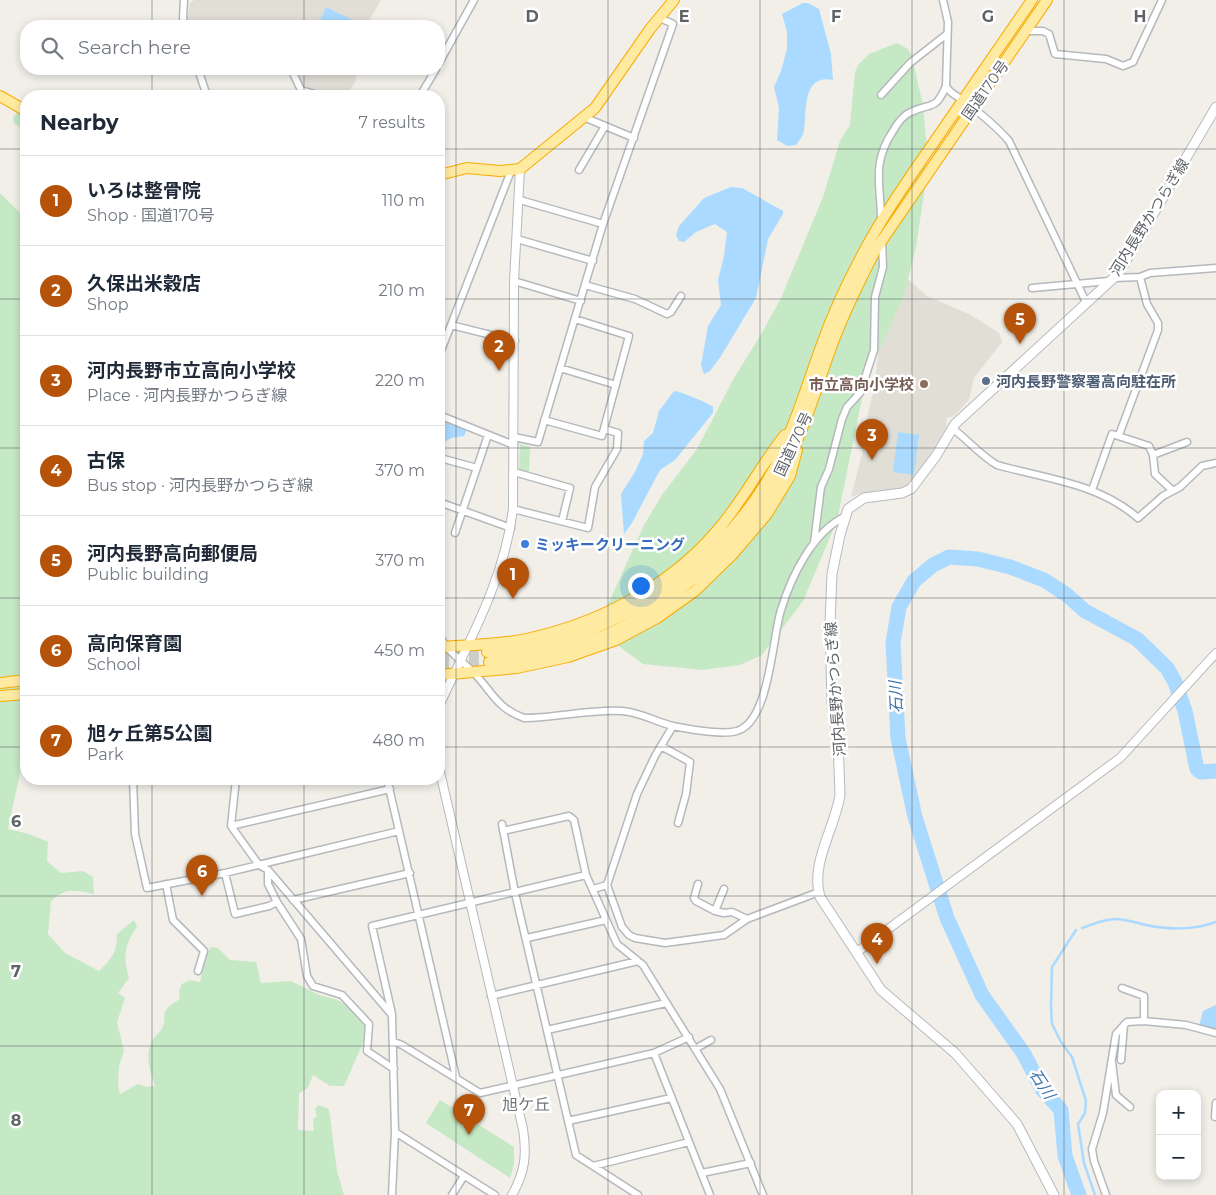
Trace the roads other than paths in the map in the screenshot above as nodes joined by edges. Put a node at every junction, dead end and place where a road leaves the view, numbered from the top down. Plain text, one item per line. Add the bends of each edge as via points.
1 (184, 0) edge
2 (474, 0) edge
3 (674, 0) edge
4 (943, 0) edge
5 (1032, 0) edge
6 (1047, 0) edge
7 (1162, 0) edge
8 (660, 18) junction
9 (184, 20) edge
10 (1025, 31) junction
11 (947, 34) junction
12 (445, 52) edge
13 (200, 75) edge
14 (294, 75) edge
15 (432, 75) edge
16 (946, 86) junction
17 (205, 90) edge
18 (301, 90) edge
19 (424, 90) edge
20 (881, 95) dead end
21 (0, 96) edge
22 (963, 100) junction
23 (1216, 107) edge
24 (20, 108) edge
25 (972, 109) junction
26 (586, 118) junction
27 (605, 126) junction
28 (634, 138) junction
29 (515, 170) junction
30 (579, 170) dead end
31 (445, 174) edge
32 (520, 200) junction
33 (881, 222) junction
34 (604, 224) junction
35 (517, 239) junction
36 (881, 240) junction
37 (593, 261) junction
38 (1216, 268) edge
39 (1140, 277) junction
40 (1111, 280) junction
41 (514, 281) junction
42 (1077, 283) junction
43 (585, 286) junction
44 (1032, 288) dead end
45 (681, 296) dead end
46 (580, 301) junction
47 (1086, 302) junction
48 (575, 319) junction
49 (451, 325) junction
50 (445, 340) edge
51 (515, 341) junction
52 (560, 368) junction
53 (616, 385) junction
54 (445, 417) edge
55 (544, 420) junction
56 (800, 424) junction
57 (952, 428) junction
58 (604, 429) junction
59 (488, 435) junction
60 (1119, 435) junction
61 (514, 441) junction
62 (1188, 442) dead end
63 (1154, 455) junction
64 (445, 459) edge
65 (1216, 463) edge
66 (477, 468) junction
67 (514, 472) junction
68 (1092, 490) junction
69 (1173, 491) junction
70 (445, 504) edge
71 (514, 509) junction
72 (463, 511) junction
73 (846, 516) junction
74 (562, 522) junction
75 (511, 528) junction
76 (455, 533) dead end
77 (814, 544) junction
78 (468, 644) junction
79 (445, 646) edge
80 (445, 648) edge
81 (1216, 653) edge
82 (488, 657) tunnel mouth
83 (460, 661) junction
84 (454, 672) junction
85 (473, 672) junction
86 (445, 674) edge
87 (20, 681) edge
88 (0, 684) edge
89 (20, 684) edge
90 (445, 692) edge
91 (20, 694) edge
92 (0, 696) edge
93 (673, 726) junction
94 (661, 746) junction
95 (133, 785) edge
96 (235, 785) edge
97 (389, 785) edge
98 (443, 785) edge
99 (390, 789) junction
100 (678, 822) dead end
101 (502, 824) dead end
102 (231, 826) junction
103 (400, 831) junction
104 (503, 832) junction
105 (259, 865) junction
106 (268, 870) junction
107 (225, 873) junction
108 (410, 873) junction
109 (586, 875) junction
110 (166, 884) junction
111 (698, 884) dead end
112 (607, 885) junction
113 (593, 889) junction
114 (724, 889) dead end
115 (819, 892) junction
116 (515, 893) junction
117 (293, 900) junction
118 (276, 902) junction
119 (469, 902) junction
120 (715, 911) junction
121 (420, 914) junction
122 (748, 919) junction
123 (606, 920) junction
124 (527, 938) junction
125 (857, 952) junction
126 (638, 961) junction
127 (198, 970) dead end
128 (537, 985) junction
129 (1122, 988) dead end
130 (491, 996) junction
131 (666, 1003) junction
132 (392, 1015) junction
133 (1144, 1021) junction
134 (1124, 1025) junction
135 (547, 1030) junction
136 (1216, 1033) edge
137 (689, 1037) junction
138 (711, 1040) dead end
139 (394, 1042) junction
140 (695, 1049) junction
141 (654, 1053) junction
142 (1111, 1060) junction
143 (1121, 1060) dead end
144 (394, 1069) junction
145 (557, 1075) junction
146 (456, 1077) junction
147 (512, 1086) junction
148 (671, 1098) junction
149 (1216, 1103) edge
150 (1130, 1107) dead end
151 (1215, 1117) edge
152 (568, 1121) junction
153 (395, 1132) junction
154 (689, 1142) junction
155 (751, 1163) junction
156 (593, 1166) junction
157 (702, 1173) junction
158 (464, 1176) junction
159 (630, 1193) edge
160 (392, 1195) edge
161 (452, 1195) edge
162 (495, 1195) edge
163 (512, 1195) edge
164 (638, 1195) edge
165 (710, 1195) edge
166 (763, 1195) edge
167 (1054, 1195) edge
168 (1106, 1195) edge

1 - 9 street
2 - 12 street
3 - 8 highway
4 - 11 street
5 - 22 highway, 国道170号
6 - 10 highway, 国道170号
7 - 10 street via 1133,62 1123,66 1106,59 1056,54 1049,34
8 - 26 highway
8 - 28 street via 672,24
10 - 25 highway, 国道170号
11 - 16 street
11 - 20 street via 910,63
13 - 17 street
14 - 18 street
15 - 19 street
16 - 22 street via 950,93
16 - 33 street via 931,107 905,116 881,151 877,178
21 - 24 highway
22 - 25 street
22 - 33 highway, 国道170号
23 - 40 main road, 河内長野かつらぎ線
25 - 36 highway, 国道170号
25 - 42 street via 1009,141
26 - 27 street
26 - 29 highway
27 - 28 street
27 - 30 street
28 - 34 street
29 - 31 highway via 467,168
29 - 32 street
29 - 49 street
32 - 34 street
32 - 35 street
33 - 56 highway, 国道170号 via 843,293 823,342
34 - 37 street
35 - 37 street
35 - 41 street
36 - 56 highway, 国道170号 via 856,288
36 - 77 street via 883,267 875,297 874,350 860,393 847,407 842,419 829,469 821,486
37 - 43 street
38 - 39 street via 1150,273
39 - 40 street
39 - 60 street via 1158,330
40 - 42 street
40 - 47 main road, 河内長野かつらぎ線
41 - 46 street
41 - 51 street
42 - 44 street
42 - 47 street
43 - 45 street via 635,299 667,314
43 - 46 street
46 - 48 street
47 - 57 main road, 河内長野かつらぎ線
48 - 52 street
48 - 53 street via 629,336
49 - 50 street
49 - 51 street
51 - 61 street
52 - 53 street
52 - 55 street
53 - 58 street
54 - 59 street
55 - 58 street via 602,436
55 - 61 street via 538,442
56 - 78 highway via 775,448 746,494 714,534 680,568 644,592 605,614 560,630 524,639
56 - 82 highway, 国道170号 via 752,504 720,541 684,574 648,599 592,629
56 - 85 highway via 790,476 767,514 696,591 624,636 593,649 517,668
57 - 68 street via 997,465 1068,481
57 - 73 main road, 河内長野かつらぎ線 via 911,489 864,498 848,509
58 - 74 street via 618,433 618,445 595,487 588,528
59 - 61 street
59 - 66 street
60 - 63 street via 1149,446
60 - 68 street via 1112,434
61 - 67 street
62 - 63 street
63 - 69 street via 1155,474
64 - 66 street
65 - 69 street via 1202,466
66 - 72 street
67 - 71 street
67 - 74 street via 570,488
68 - 69 street via 1124,506 1138,518
70 - 72 street
71 - 74 street
71 - 75 street
72 - 75 street
72 - 76 street
73 - 77 street via 828,526
73 - 115 main road, 河内長野かつらぎ線 via 832,574 830,624 832,702 838,739 840,795 817,871
75 - 78 street via 496,586
77 - 93 street via 789,588 775,635 768,684 751,719 744,727 726,732
78 - 79 highway
78 - 83 street
80 - 83 street
81 - 125 street via 1120,758
83 - 84 street
83 - 85 street
84 - 85 highway
84 - 86 highway
84 - 90 street
85 - 93 street via 496,702 524,718 623,711
87 - 88 highway
88 - 89 highway
91 - 92 highway
93 - 94 street
94 - 100 street via 690,762
94 - 112 street via 637,794
95 - 110 street via 135,834 147,888
96 - 102 street
97 - 99 street
98 - 119 street
99 - 102 street
99 - 103 street
101 - 104 street
102 - 105 street
103 - 105 street
103 - 108 street
104 - 109 street via 569,816 574,820
104 - 116 street
105 - 106 street
105 - 107 street
106 - 117 street
106 - 118 street via 268,884
107 - 110 street
107 - 118 street via 234,914
108 - 117 street
108 - 121 street
109 - 113 street
109 - 116 street
110 - 127 street via 173,920 204,951
111 - 120 street via 694,898
112 - 113 street
112 - 122 street via 622,927 635,938 665,943 715,937 724,935
113 - 123 street
114 - 120 street
115 - 122 street
115 - 125 main road
116 - 119 street
116 - 124 street
117 - 132 street
118 - 144 street via 301,939 307,976 314,986 342,995 369,1024 366,1050
119 - 121 street
119 - 130 street
120 - 122 street via 732,912
121 - 132 street via 372,926
121 - 146 street
123 - 124 street
123 - 126 street via 617,944
124 - 128 street
125 - 167 main road via 881,990 956,1053 1010,1116
126 - 128 street
126 - 131 street via 644,965
128 - 130 street
128 - 135 street
129 - 133 street via 1144,996
130 - 147 street
131 - 135 street
131 - 137 street
132 - 139 street
133 - 134 street
133 - 136 street via 1186,1025
134 - 142 street via 1116,1034
134 - 143 street
135 - 145 street
137 - 140 street
137 - 141 street
138 - 140 street
139 - 144 street
139 - 146 street
140 - 155 street via 720,1089
141 - 145 street
141 - 148 street
142 - 150 street via 1116,1095
142 - 168 street via 1101,1125 1092,1149
144 - 153 street
145 - 147 street
145 - 152 street
146 - 147 street via 480,1093
147 - 163 street via 526,1157 524,1171
148 - 152 street
148 - 154 street
149 - 151 street
152 - 156 street via 576,1155
153 - 158 street
153 - 160 street
154 - 156 street
154 - 157 street
155 - 157 street
155 - 166 street
156 - 159 street
157 - 165 street
158 - 161 street
158 - 162 street
159 - 164 street

